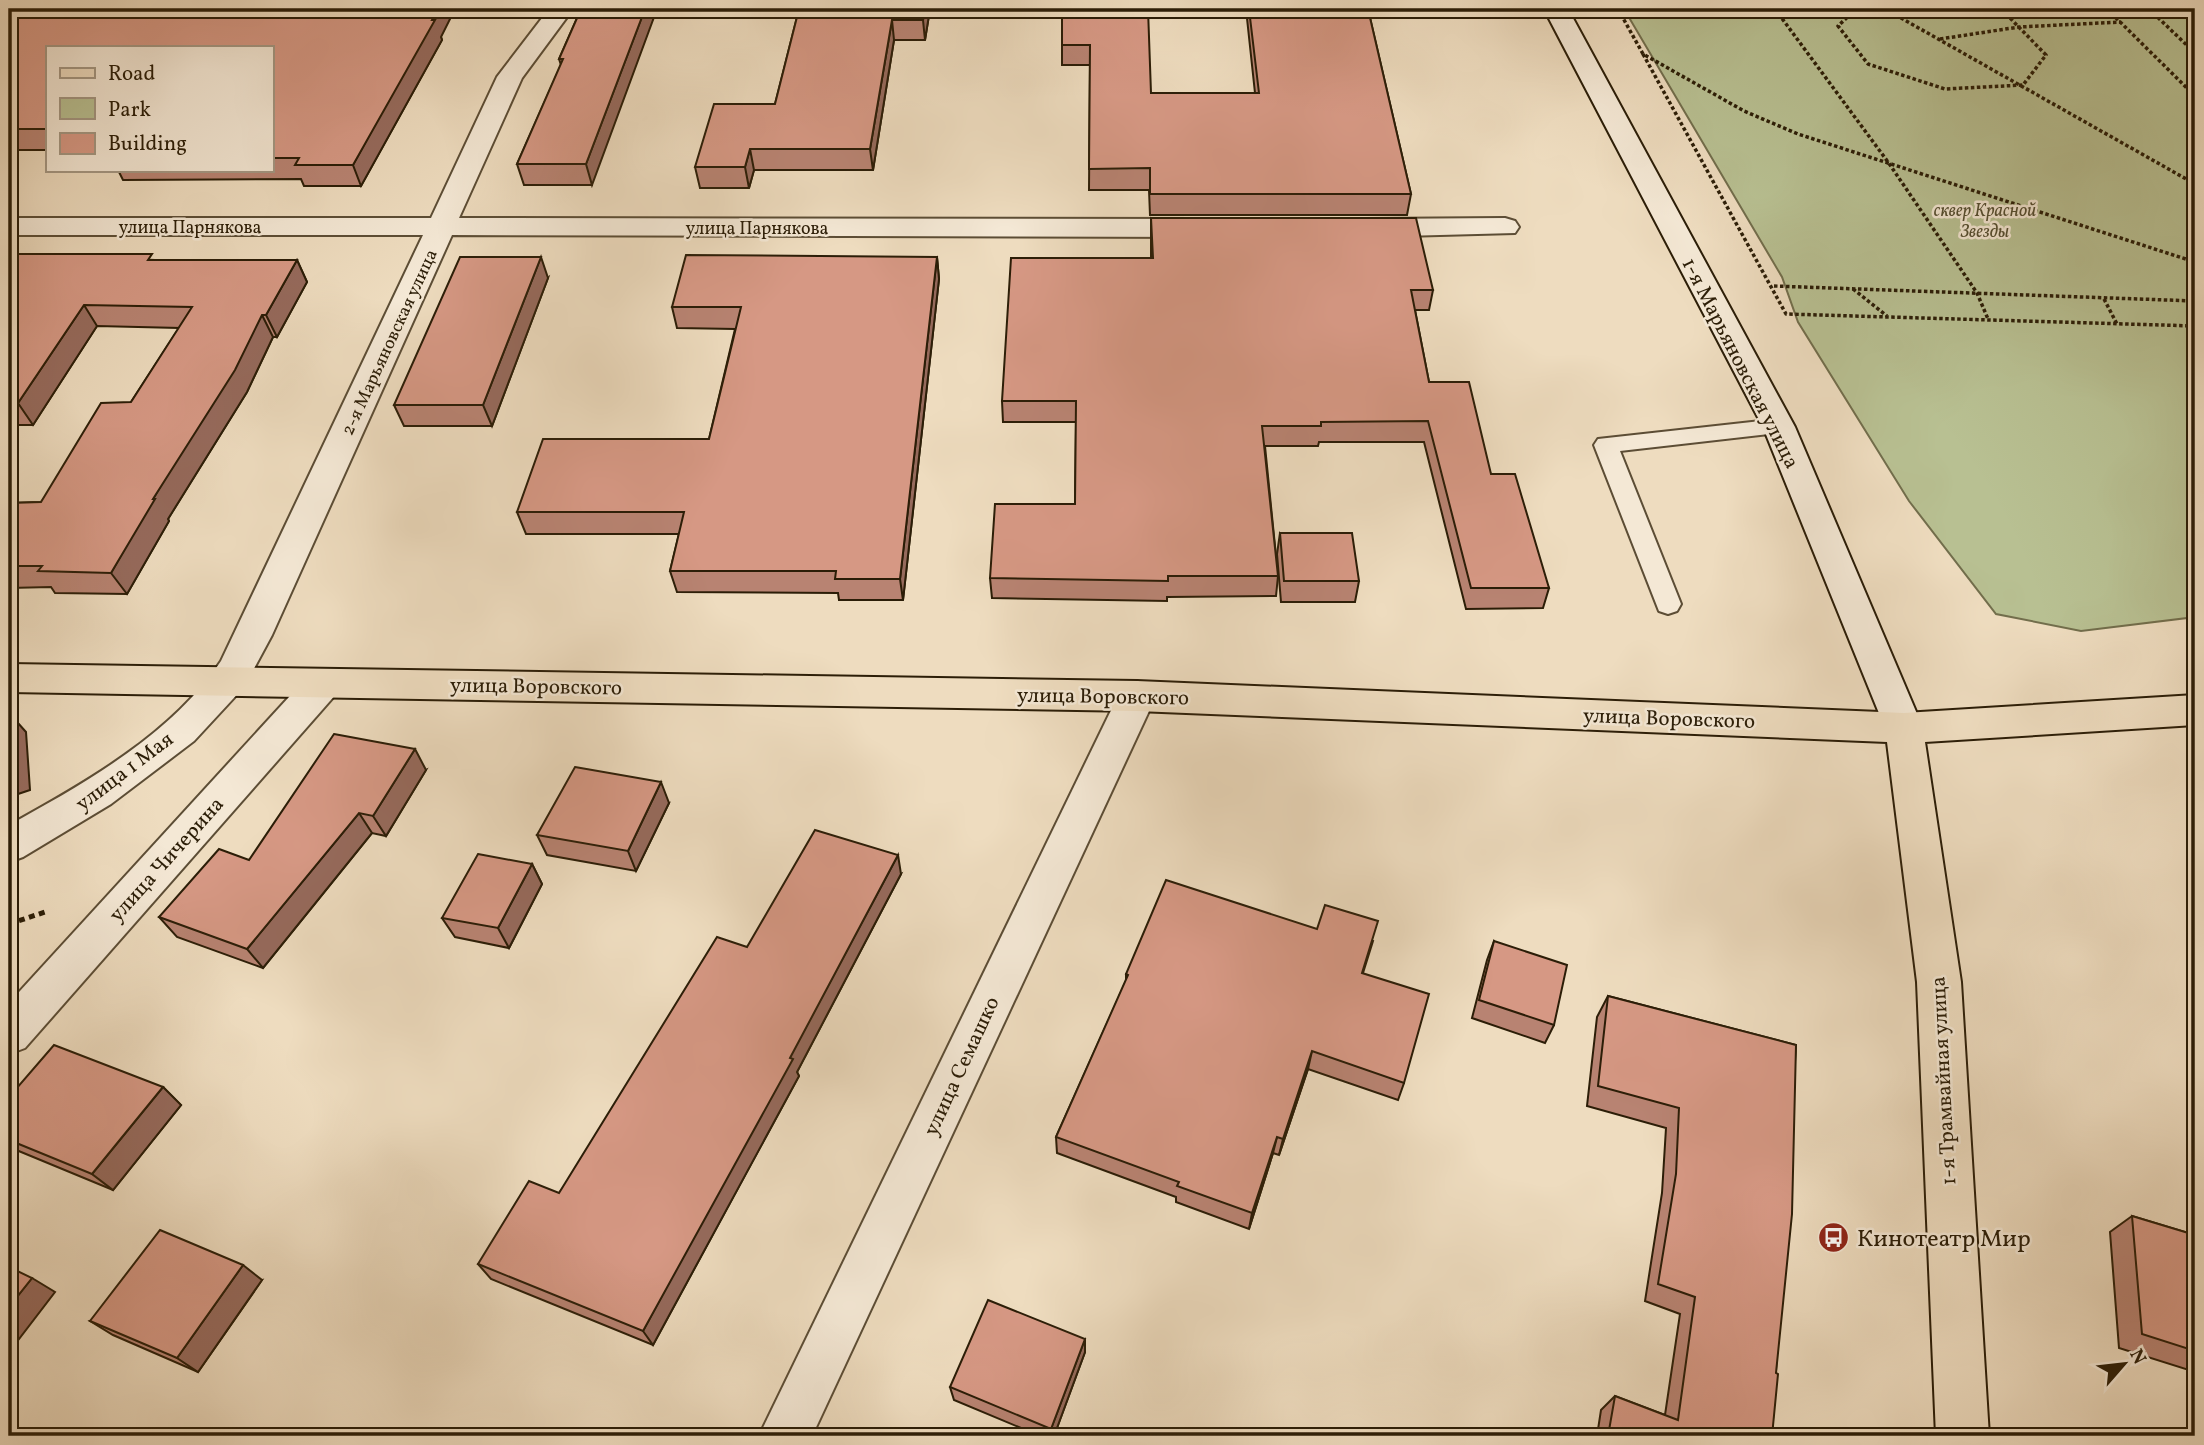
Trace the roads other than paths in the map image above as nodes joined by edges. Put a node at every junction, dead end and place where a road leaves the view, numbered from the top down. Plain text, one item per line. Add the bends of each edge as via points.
1 (561, 9) edge
2 (1556, 9) edge
3 (9, 226) edge
4 (441, 228) junction
5 (1225, 228) edge
6 (1337, 228) edge
7 (1505, 228) dead end
8 (1779, 427) junction
9 (1668, 604) dead end
10 (9, 678) edge
11 (228, 681) junction
12 (324, 683) junction
13 (1137, 696) junction
14 (2195, 710) edge
15 (1903, 728) junction
16 (9, 845) edge
17 (9, 1034) edge
18 (785, 1436) edge
19 (1962, 1436) edge

1 - 4 street, 2-я Марьяновская улица via 510,77
2 - 8 street, 1-я Марьяновская улица
3 - 4 street, улица Парнякова
4 - 5 street, улица Парнякова
4 - 11 street, 2-я Марьяновская улица via 254,635
6 - 7 street
8 - 9 lane via 1606,445
8 - 15 street, 1-я Марьяновская улица
10 - 11 main road, улица Воровского
11 - 12 main road, улица Воровского
11 - 16 street, улица 1 Мая via 174,734 85,803
12 - 13 main road, улица Воровского
12 - 17 street, улица Чичерина
13 - 15 main road, улица Воровского
13 - 18 street, улица Семашко
14 - 15 main road, улица Воровского
15 - 19 main road, 1-я Трамвайная улица via 1939,982

